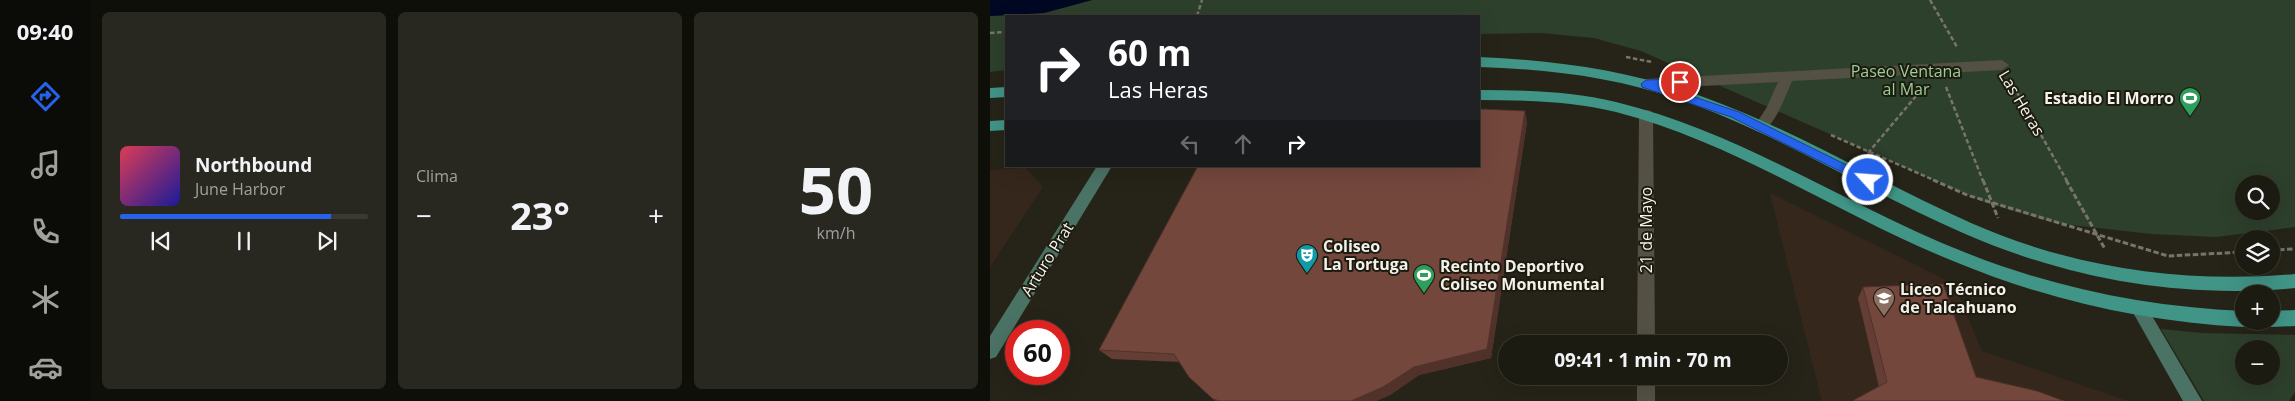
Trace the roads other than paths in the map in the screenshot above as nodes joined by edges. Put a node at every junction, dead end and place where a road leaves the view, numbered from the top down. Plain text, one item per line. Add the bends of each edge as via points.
1 (1480, 62) edge
2 (2002, 65) road end
3 (1787, 77) junction
4 (1646, 84) junction
5 (1005, 92) edge
6 (990, 93) edge
7 (1480, 95) edge
8 (1646, 115) junction
9 (1005, 125) edge
10 (990, 126) edge
11 (1762, 127) junction
12 (1103, 167) edge
13 (2295, 281) edge
14 (2139, 309) junction
15 (2235, 318) edge
16 (2295, 318) edge
17 (2280, 319) edge
18 (1646, 335) edge
19 (990, 351) edge
20 (1646, 385) edge
21 (1646, 401) edge
22 (2193, 401) edge

1 - 4 main road via 1585,70
2 - 3 street, Las Heras
3 - 4 street, Las Heras
3 - 11 street
4 - 11 main road via 1709,104
5 - 6 main road
7 - 8 main road via 1582,101
8 - 14 main road via 1730,148 1955,255 2044,287
8 - 18 street, 21 de Mayo
9 - 10 main road
11 - 13 main road via 1968,229 2054,258 2119,274 2208,284
12 - 19 street, Arturo Prat
14 - 15 main road
14 - 22 street
16 - 17 main road
20 - 21 street

